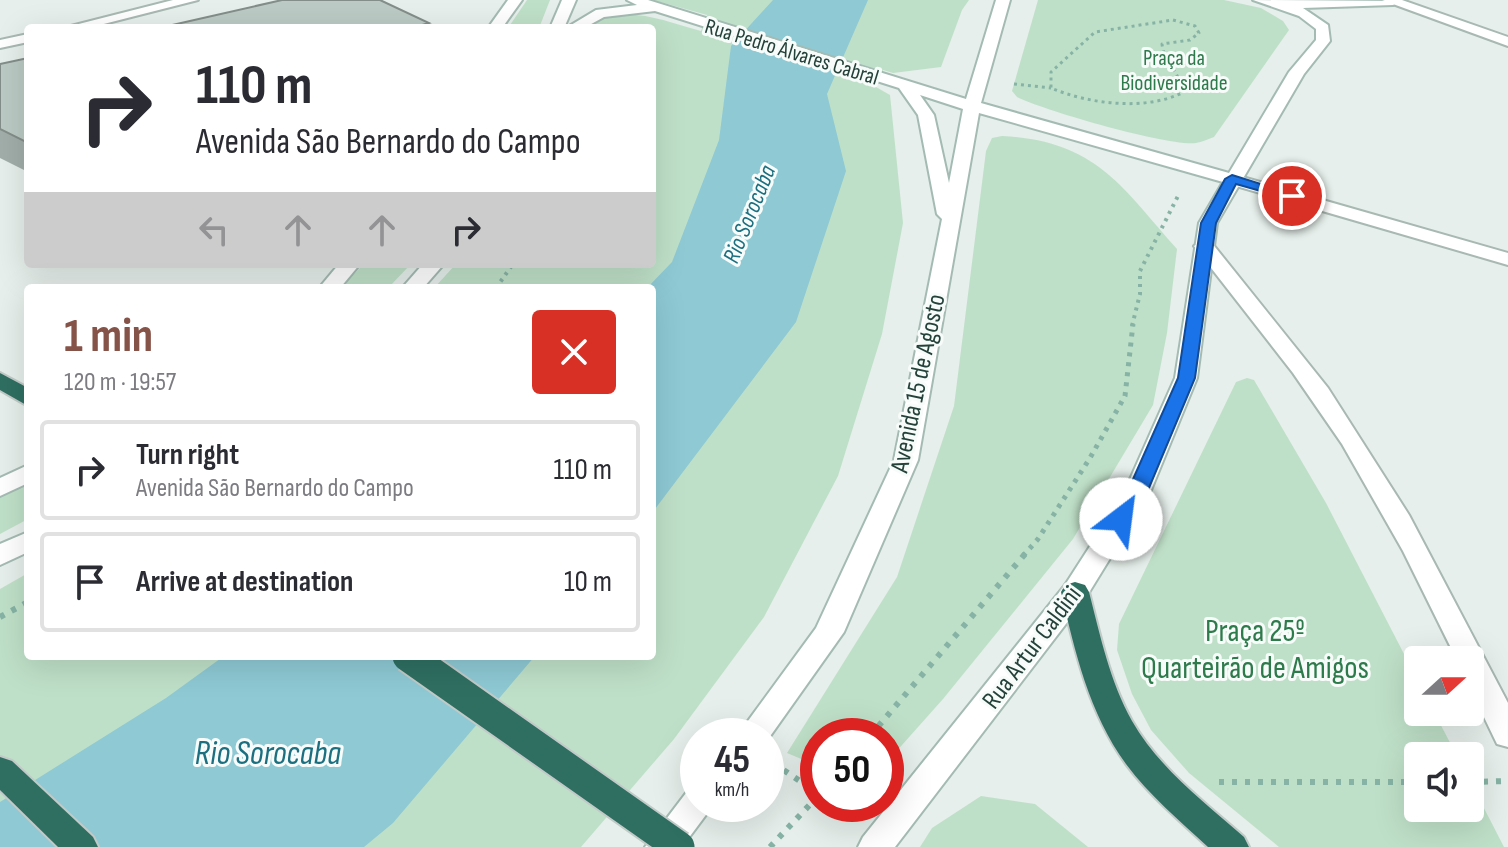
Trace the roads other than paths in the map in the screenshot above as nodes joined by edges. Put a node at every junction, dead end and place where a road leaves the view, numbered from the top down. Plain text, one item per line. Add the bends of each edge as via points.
1 (191, 0) edge
2 (515, 0) edge
3 (569, 0) edge
4 (634, 0) edge
5 (1003, 0) edge
6 (1260, 0) edge
7 (1391, 1) edge
8 (1282, 5) junction
9 (660, 10) junction
10 (87, 24) edge
11 (498, 24) edge
12 (559, 24) edge
13 (580, 24) edge
14 (24, 39) edge
15 (1508, 42) edge
16 (0, 44) edge
17 (900, 84) junction
18 (972, 106) junction
19 (1232, 179) junction
20 (948, 224) junction
21 (1204, 246) junction
22 (1508, 259) edge
23 (346, 268) edge
24 (430, 268) edge
25 (332, 284) edge
26 (416, 284) edge
27 (0, 380) edge
28 (24, 396) edge
29 (24, 475) edge
30 (0, 488) edge
31 (24, 543) edge
32 (0, 556) edge
33 (1075, 592) junction
34 (414, 660) edge
35 (766, 718) edge
36 (1508, 735) edge
37 (0, 770) edge
38 (682, 822) edge
39 (81, 847) edge
40 (662, 847) edge
41 (679, 847) edge
42 (875, 847) edge
43 (1232, 847) edge

1 - 10 main road
2 - 11 main road
3 - 12 main road
4 - 9 main road, Rua Pedro Álvares Cabral
5 - 18 main road, Avenida 15 de Agosto
6 - 8 main road
7 - 8 main road
7 - 15 main road
8 - 19 main road, Rua Artur Caldini via 1323,28 1323,41 1297,72
9 - 13 main road via 601,13
9 - 17 main road, Rua Pedro Álvares Cabral
14 - 16 main road
17 - 18 main road
17 - 20 main road via 926,115
18 - 19 main road
18 - 20 main road, Avenida 15 de Agosto
19 - 21 main road, Rua Artur Caldini via 1208,223
19 - 22 main road
20 - 35 main road, Avenida 15 de Agosto via 906,460 829,632
21 - 33 main road, Rua Artur Caldini via 1186,378 1136,495
21 - 36 main road via 1354,444 1443,599
23 - 25 main road
24 - 26 main road
27 - 28 highway
29 - 30 main road
31 - 32 main road
33 - 42 main road, Rua Artur Caldini
33 - 43 highway via 1108,704 1129,743 1161,782
34 - 41 highway, bridge
37 - 39 highway
38 - 40 main road

